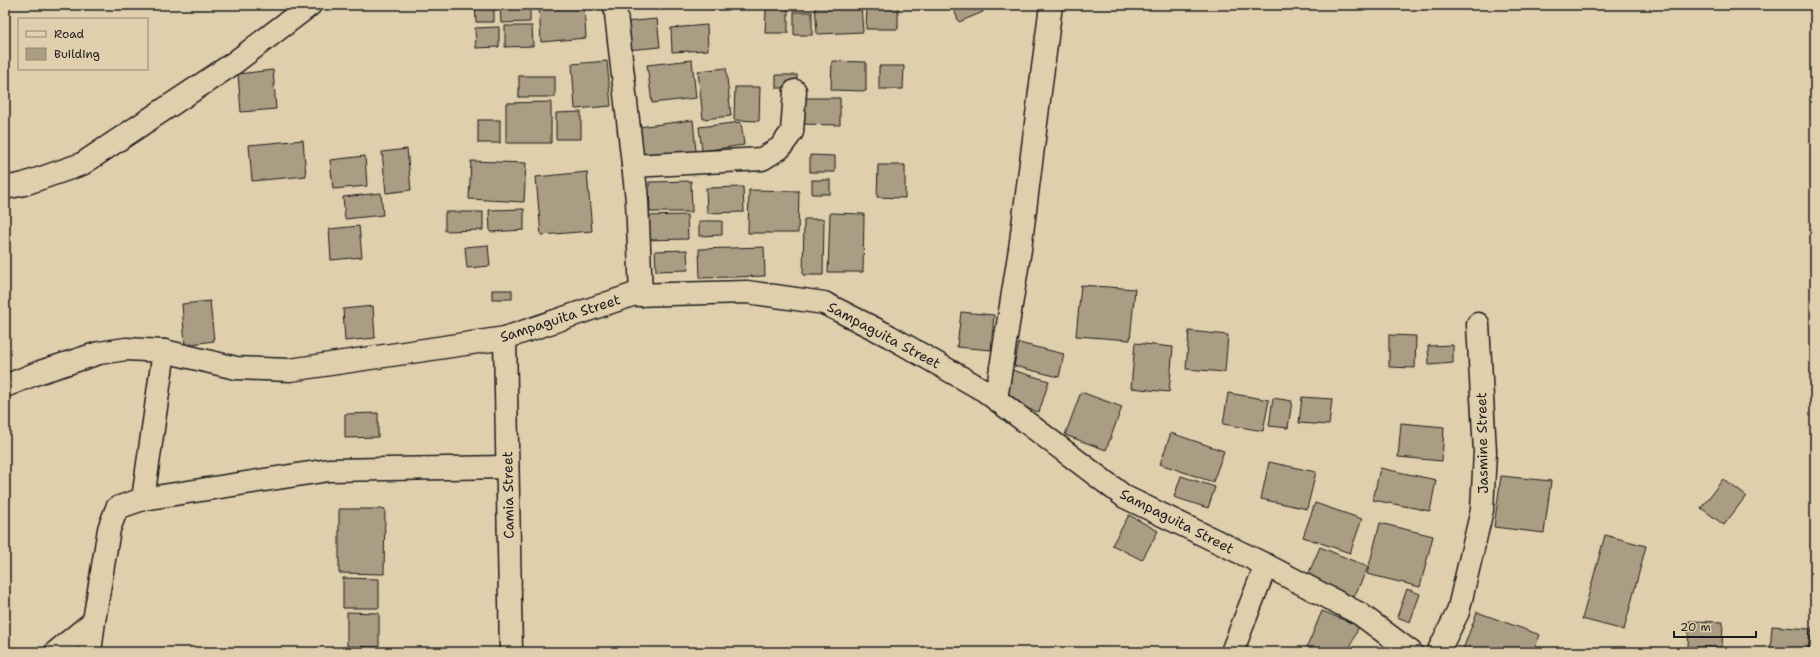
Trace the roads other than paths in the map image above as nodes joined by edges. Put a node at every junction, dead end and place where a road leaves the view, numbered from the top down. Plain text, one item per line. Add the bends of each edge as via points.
1 (310, 5) edge
2 (615, 5) edge
3 (1051, 5) edge
4 (795, 91) dead end
5 (634, 166) junction
6 (5, 188) edge
7 (641, 295) junction
8 (1478, 324) dead end
9 (505, 338) junction
10 (164, 351) junction
11 (5, 386) edge
12 (996, 399) junction
13 (507, 467) junction
14 (143, 499) junction
15 (1266, 565) junction
16 (94, 622) junction
17 (56, 652) edge
18 (90, 652) edge
19 (511, 652) edge
20 (1232, 652) edge
21 (1411, 652) edge
22 (1438, 652) edge

1 - 6 street via 234,63 82,164
2 - 5 street
3 - 12 street via 1020,250
4 - 5 street via 792,132 780,148 762,159
5 - 7 street
7 - 9 street, Sampaguita Street via 632,295
7 - 12 street, Sampaguita Street via 746,292 824,303 889,336
8 - 22 street, Jasmine Street via 1485,452 1482,510 1458,612
9 - 10 street, Sampaguita Street via 290,370 236,368
9 - 13 street, Camia Street
10 - 11 street, Sampaguita Street via 126,349 100,353
10 - 14 street
12 - 15 street, Sampaguita Street via 1125,497
13 - 14 street via 329,470
13 - 19 street, Camia Street
14 - 16 street via 117,508 109,529
15 - 20 street
15 - 21 street, Sampaguita Street via 1360,614
16 - 17 street
16 - 18 street

